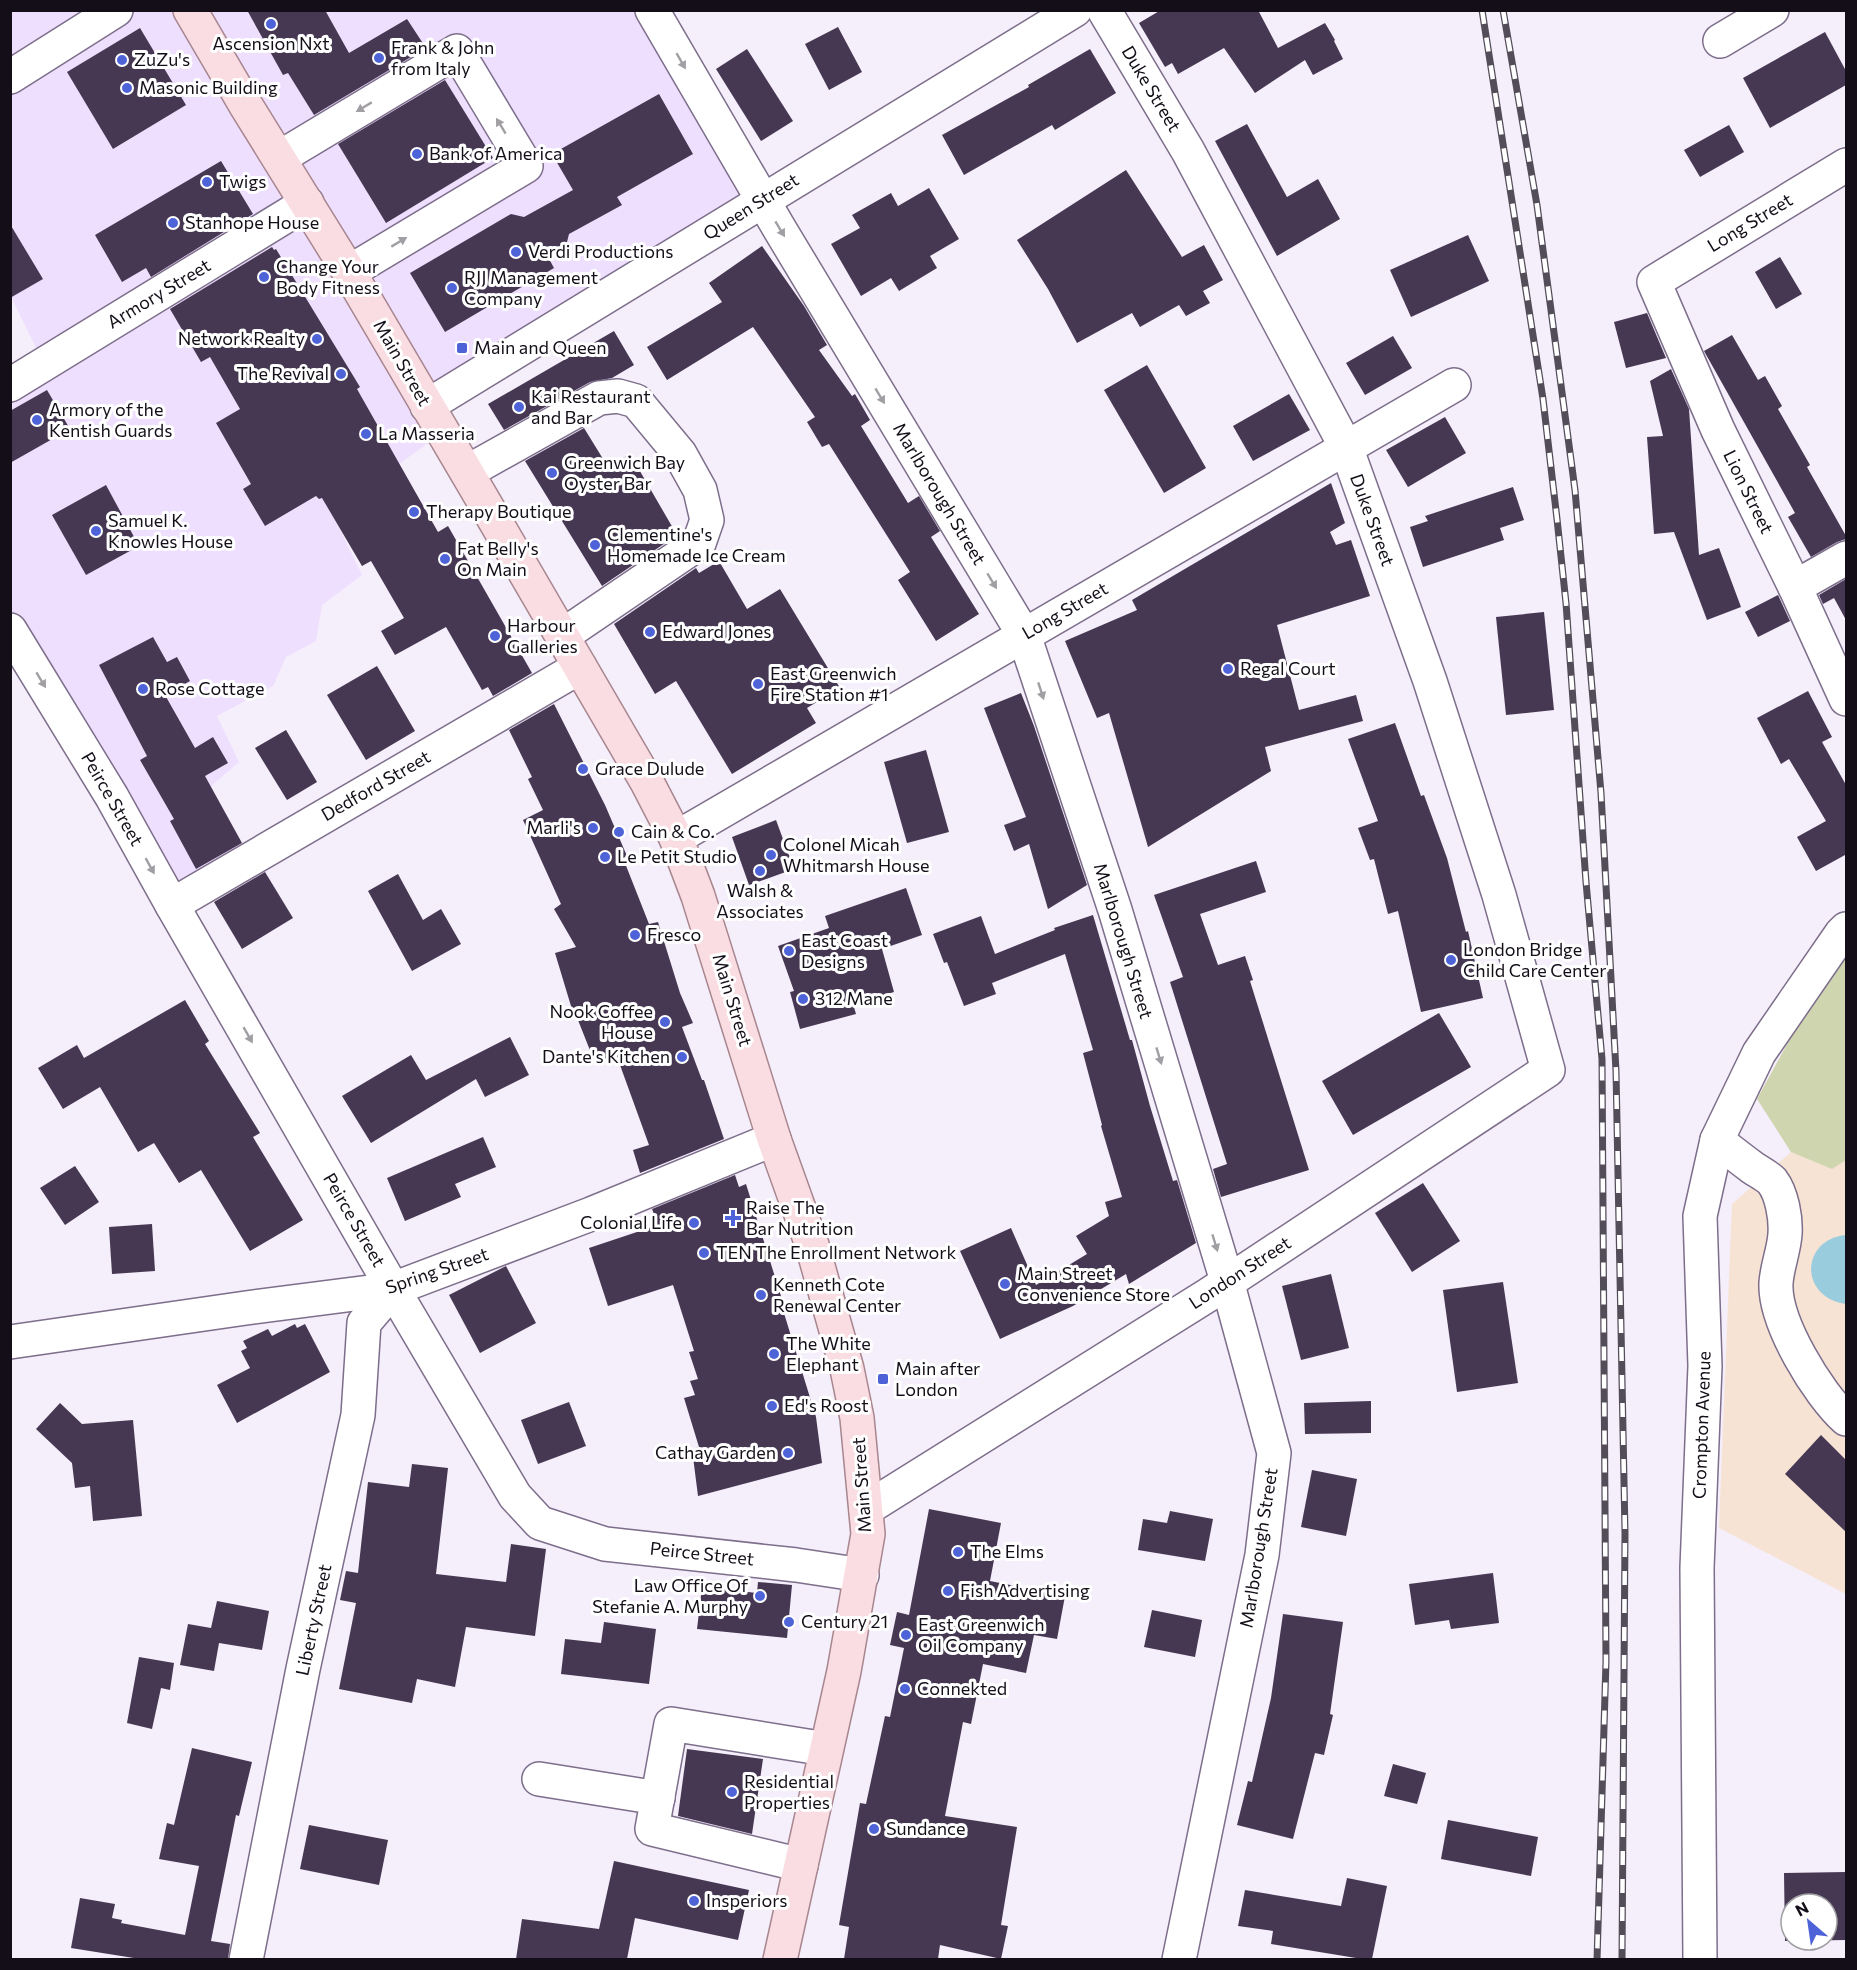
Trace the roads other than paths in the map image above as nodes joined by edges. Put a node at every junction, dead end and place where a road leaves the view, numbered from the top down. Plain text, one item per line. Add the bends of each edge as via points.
1 (116, 10) edge
2 (190, 10) edge
3 (651, 10) edge
4 (1075, 10) edge
5 (1104, 10) edge
6 (1772, 10) edge
7 (1720, 41) dead end
8 (10, 77) edge
9 (279, 158) junction
10 (1846, 165) edge
11 (763, 200) junction
12 (307, 203) junction
13 (349, 272) junction
14 (1654, 282) joint
15 (10, 385) edge
16 (1454, 385) dead end
17 (427, 406) junction
18 (1346, 447) junction
19 (467, 472) junction
20 (1846, 558) edge
21 (1795, 587) junction
22 (10, 630) edge
23 (1024, 635) junction
24 (562, 636) junction
25 (580, 667) junction
26 (1846, 699) edge
27 (676, 838) junction
28 (172, 905) junction
29 (1846, 929) edge
30 (1548, 1070) joint
31 (774, 1138) junction
32 (1717, 1140) junction
33 (1227, 1281) junction
34 (393, 1289) junction
35 (10, 1342) edge
36 (1846, 1419) edge
37 (866, 1509) junction
38 (862, 1575) junction
39 (826, 1749) junction
40 (539, 1779) dead end
41 (658, 1798) junction
42 (801, 1865) junction
43 (246, 1959) edge
44 (780, 1959) edge
45 (1179, 1959) edge
46 (1700, 1959) edge

1 - 8 street
2 - 9 main road, Main Street
3 -> 11 street, Marlborough Street
4 - 11 street, Queen Street
5 - 18 street, Duke Street via 1188,151
6 - 7 street
9 - 12 main road, Main Street
13 -> 9 street via 526,166 457,51
10 - 14 street, Long Street
11 - 17 street, Queen Street
11 -> 23 street, Marlborough Street
12 - 13 main road, Main Street
12 - 15 street, Armory Street
13 - 17 main road, Main Street
14 - 21 street, Lion Street via 1718,430
16 - 18 street, Long Street
17 - 19 main road, Main Street
18 - 23 street, Long Street
18 - 30 street, Duke Street via 1430,681 1492,872
19 - 24 main road, Main Street
19 - 24 street via 599,398 618,396 636,401 680,454 700,490 707,520 699,543
20 - 21 street
21 - 26 street, Lion Street
22 -> 28 street, Peirce Street via 112,797
23 - 27 street, Long Street
23 -> 33 street, Marlborough Street via 1115,910
24 - 25 main road, Main Street
25 - 27 main road, Main Street
25 - 28 street, Dedford Street
27 - 31 main road, Main Street via 702,906
28 -> 34 street, Peirce Street
29 - 32 street, Crompton Avenue via 1759,1053
30 - 33 street, London Street
31 - 34 street, Spring Street via 591,1214
31 - 37 main road, Main Street via 812,1245 847,1369 857,1418
32 - 36 street via 1772,1181 1784,1211 1785,1234 1776,1285 1781,1315 1808,1370
32 - 46 street, Crompton Avenue via 1700,1216 1705,1366 1697,1568
33 - 37 street, London Street
33 - 45 street, Marlborough Street via 1274,1453 1262,1555
34 - 35 street, Spring Street
34 - 38 street, Peirce Street via 515,1496 540,1523 605,1544
34 - 43 street, Liberty Street via 364,1323 358,1415
37 - 38 main road, Main Street via 868,1534
38 - 39 main road, Main Street
39 - 41 street via 671,1724
39 - 42 main road, Main Street
40 - 41 street
41 - 42 street via 652,1829
42 - 44 main road, Main Street

